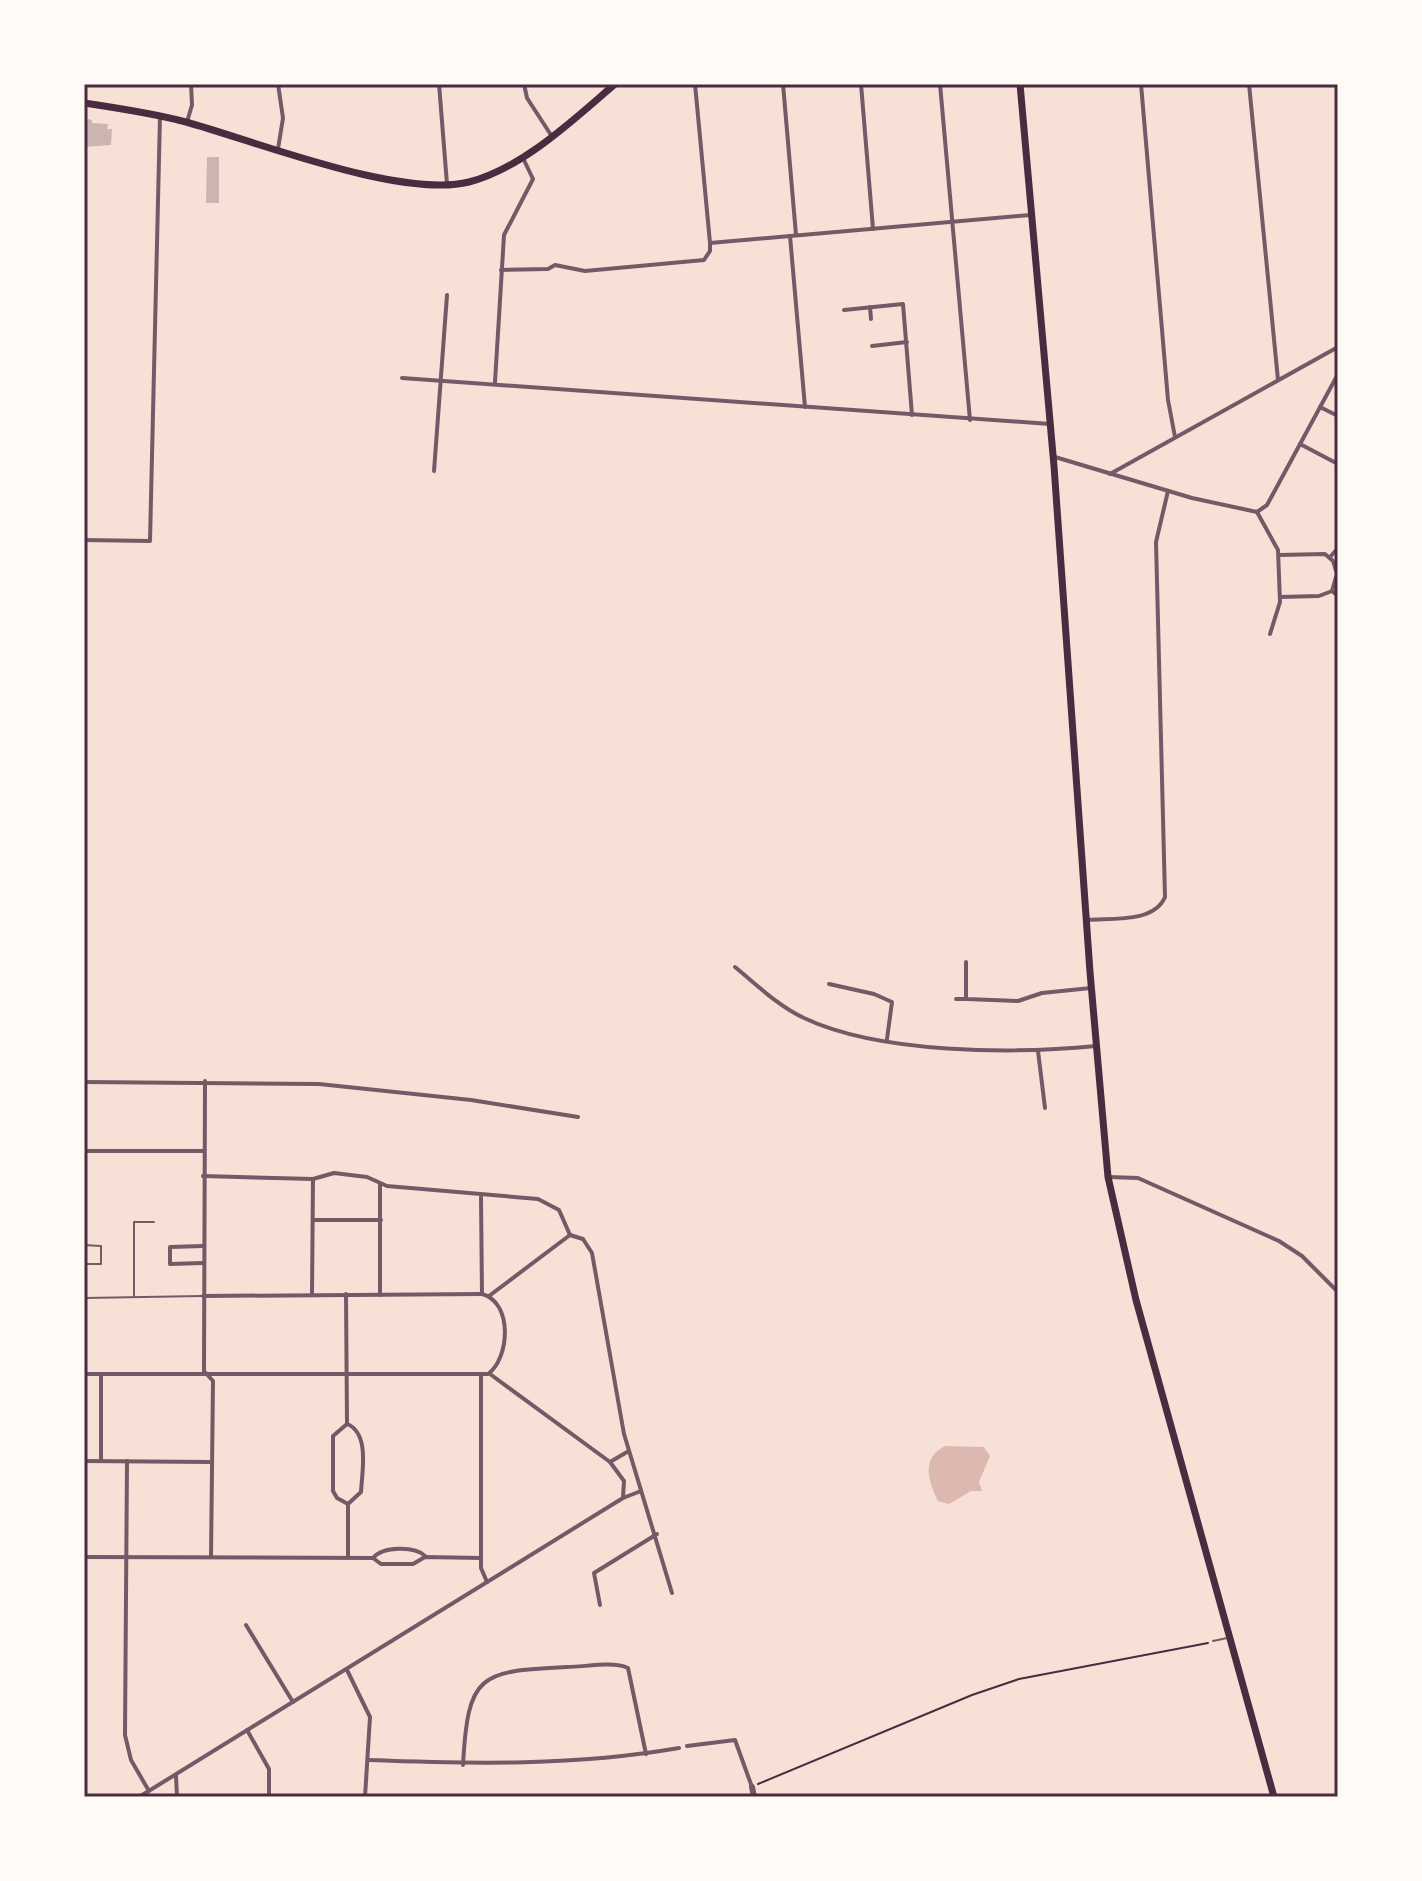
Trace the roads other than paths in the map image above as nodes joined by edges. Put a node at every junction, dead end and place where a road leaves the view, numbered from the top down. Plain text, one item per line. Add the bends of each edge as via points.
1 (191, 84) edge
2 (278, 84) edge
3 (439, 84) edge
4 (524, 84) edge
5 (615, 84) edge
6 (695, 84) edge
7 (783, 84) edge
8 (861, 84) edge
9 (940, 84) edge
10 (1020, 84) edge
11 (1141, 84) edge
12 (1249, 84) edge
13 (84, 103) edge
14 (160, 116) junction
15 (187, 122) junction
16 (551, 135) junction
17 (277, 151) junction
18 (522, 156) junction
19 (447, 184) junction
20 (1032, 215) junction
21 (952, 222) junction
22 (873, 229) junction
23 (793, 235) junction
24 (710, 243) junction
25 (501, 270) junction
26 (447, 295) dead end
27 (870, 307) junction
28 (844, 310) dead end
29 (871, 319) dead end
30 (907, 342) junction
31 (872, 346) dead end
32 (1338, 347) edge
33 (1338, 374) edge
34 (402, 378) dead end
35 (440, 380) junction
36 (1278, 380) junction
37 (495, 382) junction
38 (805, 407) junction
39 (1320, 407) junction
40 (912, 415) junction
41 (1338, 416) edge
42 (970, 420) junction
43 (1050, 424) junction
44 (1175, 437) junction
45 (1300, 444) junction
46 (1053, 456) junction
47 (1338, 464) edge
48 (434, 471) dead end
49 (1110, 474) junction
50 (1168, 491) junction
51 (1257, 512) junction
52 (84, 540) edge
53 (1338, 548) edge
54 (1279, 555) junction
55 (1330, 557) junction
56 (1332, 591) junction
57 (1338, 596) edge
58 (1280, 597) junction
59 (1270, 634) dead end
60 (1086, 920) junction
61 (966, 962) dead end
62 (735, 967) dead end
63 (829, 984) dead end
64 (1091, 988) junction
65 (956, 999) dead end
66 (966, 999) junction
67 (887, 1039) junction
68 (1097, 1046) junction
69 (1038, 1051) junction
70 (205, 1081) junction
71 (84, 1082) edge
72 (1045, 1108) dead end
73 (578, 1117) dead end
74 (84, 1151) edge
75 (204, 1151) junction
76 (203, 1176) junction
77 (313, 1179) junction
78 (1107, 1180) junction
79 (380, 1185) junction
80 (481, 1197) junction
81 (313, 1220) junction
82 (381, 1220) junction
83 (154, 1222) dead end
84 (570, 1235) junction
85 (84, 1245) edge
86 (203, 1246) junction
87 (203, 1263) junction
88 (84, 1264) edge
89 (1338, 1292) edge
90 (312, 1294) junction
91 (346, 1294) junction
92 (482, 1294) junction
93 (380, 1295) junction
94 (203, 1296) junction
95 (489, 1296) junction
96 (84, 1298) edge
97 (134, 1299) junction
98 (84, 1374) edge
99 (101, 1374) junction
100 (490, 1374) junction
101 (347, 1375) junction
102 (208, 1376) junction
103 (481, 1376) junction
104 (347, 1424) junction
105 (628, 1451) junction
106 (84, 1461) edge
107 (101, 1461) junction
108 (127, 1461) junction
109 (211, 1462) junction
110 (610, 1462) junction
111 (641, 1491) junction
112 (623, 1498) junction
113 (348, 1504) junction
114 (657, 1534) junction
115 (84, 1557) edge
116 (127, 1557) junction
117 (211, 1557) junction
118 (348, 1557) junction
119 (425, 1557) junction
120 (373, 1558) junction
121 (481, 1558) junction
122 (487, 1582) junction
123 (672, 1593) dead end
124 (600, 1605) dead end
125 (246, 1625) dead end
126 (1229, 1637) junction
127 (1213, 1641) road end
128 (346, 1669) junction
129 (293, 1702) junction
130 (247, 1730) junction
131 (687, 1746) dead end
132 (679, 1748) dead end
133 (646, 1754) junction
134 (368, 1760) junction
135 (463, 1765) junction
136 (176, 1774) junction
137 (752, 1787) joint
138 (149, 1791) junction
139 (139, 1797) edge
140 (177, 1797) edge
141 (269, 1797) edge
142 (365, 1797) edge
143 (754, 1797) edge
144 (1274, 1797) edge

1 - 15 street
2 - 17 street via 283,118
3 - 19 street
4 - 16 street
5 - 16 main road
6 - 24 street
7 - 23 street
8 - 22 street
9 - 21 street
10 - 20 main road
11 - 44 street
12 - 36 street
13 - 14 main road
14 - 15 main road
14 - 52 street via 150,541
15 - 17 main road
16 - 18 main road
17 - 19 main road via 384,177
18 - 19 main road via 482,177
18 - 25 street via 533,179 505,232
20 - 21 street
20 - 43 main road
21 - 22 street
21 - 42 street
22 - 23 street
23 - 24 street
23 - 38 street
24 - 25 street via 707,257 698,263
25 - 37 street
26 - 35 street
27 - 28 street
27 - 29 street
27 - 30 street via 903,304
30 - 31 street
30 - 40 street
32 - 36 street
33 - 39 street
34 - 35 street
35 - 37 street
35 - 48 street
36 - 44 street
37 - 38 street
38 - 40 street
39 - 41 street
39 - 45 street
40 - 42 street
42 - 43 street
43 - 46 main road
44 - 49 street
45 - 47 street
45 - 51 street via 1267,505
46 - 49 street
46 - 60 main road
49 - 50 street
50 - 51 street
50 - 60 street via 1156,542 1165,897 1148,914
51 - 54 street
53 - 55 street
54 - 55 street via 1314,552
54 - 58 street
55 - 56 street via 1336,574
56 - 57 street
56 - 58 street
58 - 59 street
60 - 64 main road
61 - 66 street
62 - 67 street via 803,1018
63 - 67 street via 892,1002
64 - 66 street via 1018,1001
64 - 68 main road
65 - 66 street
67 - 69 street
68 - 69 street
68 - 78 main road
69 - 72 street
70 - 71 street
70 - 73 street via 382,1090
70 - 75 street
74 - 75 street
75 - 76 street
76 - 77 street
76 - 86 street
77 - 79 street via 346,1174
77 - 81 street
78 - 89 street via 1138,1178 1289,1246
78 - 126 main road
79 - 80 street
79 - 82 street
80 - 84 street via 493,1193 551,1203
80 - 92 street
81 - 82 street
81 - 90 street
82 - 93 street
83 - 97 lane via 134,1222
84 - 95 street
84 - 105 street via 583,1239 592,1253
85 - 88 lane via 101,1246 101,1264
86 - 87 street
86 - 87 street via 170,1247 170,1264
87 - 94 street
90 - 91 street
90 - 94 street
91 - 93 street
91 - 101 street
92 - 93 street
92 - 95 street
94 - 97 lane
94 - 102 street
95 - 100 street via 500,1311 505,1333 502,1354
96 - 97 lane
98 - 99 street
99 - 102 street
99 - 107 street
100 - 103 street
100 - 110 street
101 - 102 street
101 - 103 street
101 - 104 street
102 - 109 street via 213,1381
103 - 121 street
104 - 113 street via 361,1440 361,1492
104 - 113 street via 333,1436 333,1478 334,1495
105 - 110 street
105 - 111 street
106 - 107 street
107 - 108 street
108 - 109 street
108 - 116 street
109 - 117 street
110 - 112 street via 624,1481
111 - 112 street
111 - 114 street
112 - 122 street
113 - 118 street
114 - 123 street
114 - 124 street via 594,1573
115 - 116 street
116 - 117 street
116 - 138 street via 126,1740
117 - 118 street
118 - 120 street
119 - 120 street via 413,1564 381,1564
119 - 120 street via 416,1550 379,1551
119 - 121 street
121 - 122 street
122 - 128 street
125 - 129 street
126 - 127 lane
126 - 144 main road
128 - 129 street
128 - 134 street via 369,1710
129 - 130 street
130 - 136 street
130 - 141 street via 269,1769
131 - 137 street via 735,1740
132 - 133 street
133 - 135 street
133 - 135 street via 628,1668 514,1669 484,1682 472,1698 465,1720
134 - 135 street
134 - 142 street
136 - 138 street
136 - 140 street
137 - 143 street
138 - 139 street

